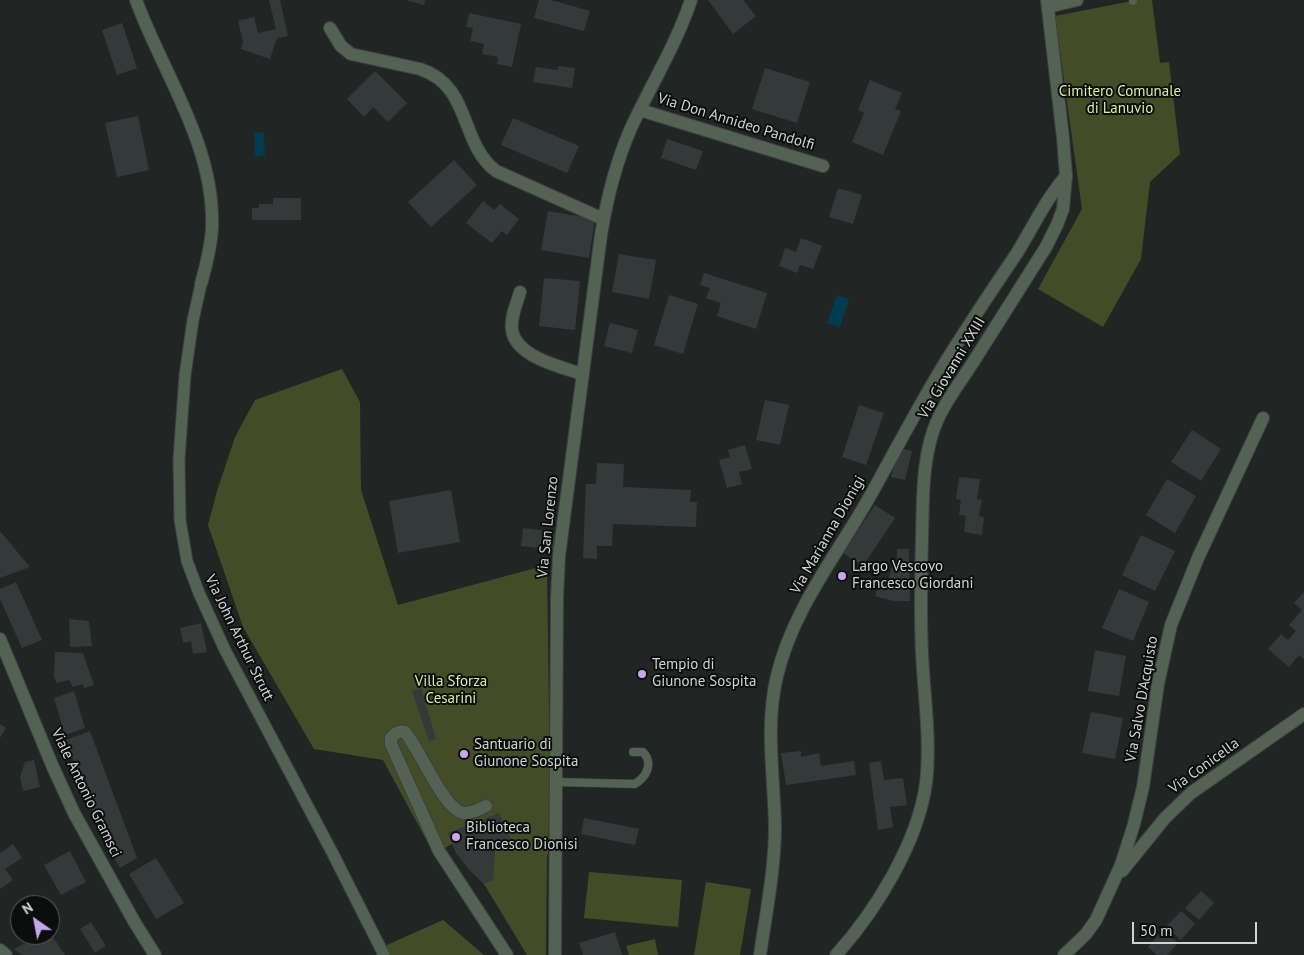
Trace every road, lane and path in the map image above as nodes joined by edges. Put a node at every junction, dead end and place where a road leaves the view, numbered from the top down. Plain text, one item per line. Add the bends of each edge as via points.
1 (136, 0) edge
2 (691, 0) edge
3 (1077, 0) edge
4 (1048, 4) edge
5 (330, 28) dead end
6 (640, 110) junction
7 (823, 166) dead end
8 (1066, 176) junction
9 (604, 219) junction
10 (201, 284) joint
11 (520, 292) dead end
12 (582, 374) junction
13 (1263, 418) dead end
14 (0, 639) edge
15 (1304, 714) edge
16 (633, 752) dead end
17 (556, 782) junction
18 (486, 806) dead end
19 (1116, 879) junction
20 (0, 950) edge
21 (382, 952) edge
22 (6, 955) edge
23 (155, 955) edge
24 (507, 955) edge
25 (555, 955) edge
26 (760, 955) edge
27 (836, 955) edge
28 (1064, 955) edge

1 - 10 street via 192,126 204,168 212,227
2 - 6 street, Via San Lorenzo via 672,48
3 - 4 street
4 - 8 street, Via Giovanni XXIII
5 - 9 street via 341,46 351,54 420,69 440,80 460,105 479,154 496,171
6 - 7 street, Via Don Annideo Pandolfi
6 - 9 street, Via San Lorenzo via 626,140
8 - 26 street, Via Marianna Dionigi via 936,376 786,644 771,710 774,846
8 - 27 street, Via Giovanni XXIII via 1062,209 1054,233 945,406 930,440 924,486 921,581 927,736 925,790 911,834 887,886
9 - 12 street, Via San Lorenzo
10 - 21 street, Via John Arthur Strutt via 187,366 179,459 179,514 187,560 222,644
11 - 12 street via 512,328 517,341 540,359
12 - 17 street, Via San Lorenzo via 559,556
13 - 19 street, Via Salvo D'Acquisto via 1198,558 1171,625 1158,684 1141,797
14 - 23 street, Viale Antonio Gramsci via 52,766 80,824
15 - 19 street, Via Conicella via 1191,793 1165,818
16 - 17 lane via 643,752 649,765 641,780 634,784
17 - 25 street, Via San Lorenzo
18 - 24 street via 471,813 456,810 405,732 395,733 391,738 439,851
19 - 28 street, Via Salvo D'Acquisto via 1096,920
20 - 22 street

